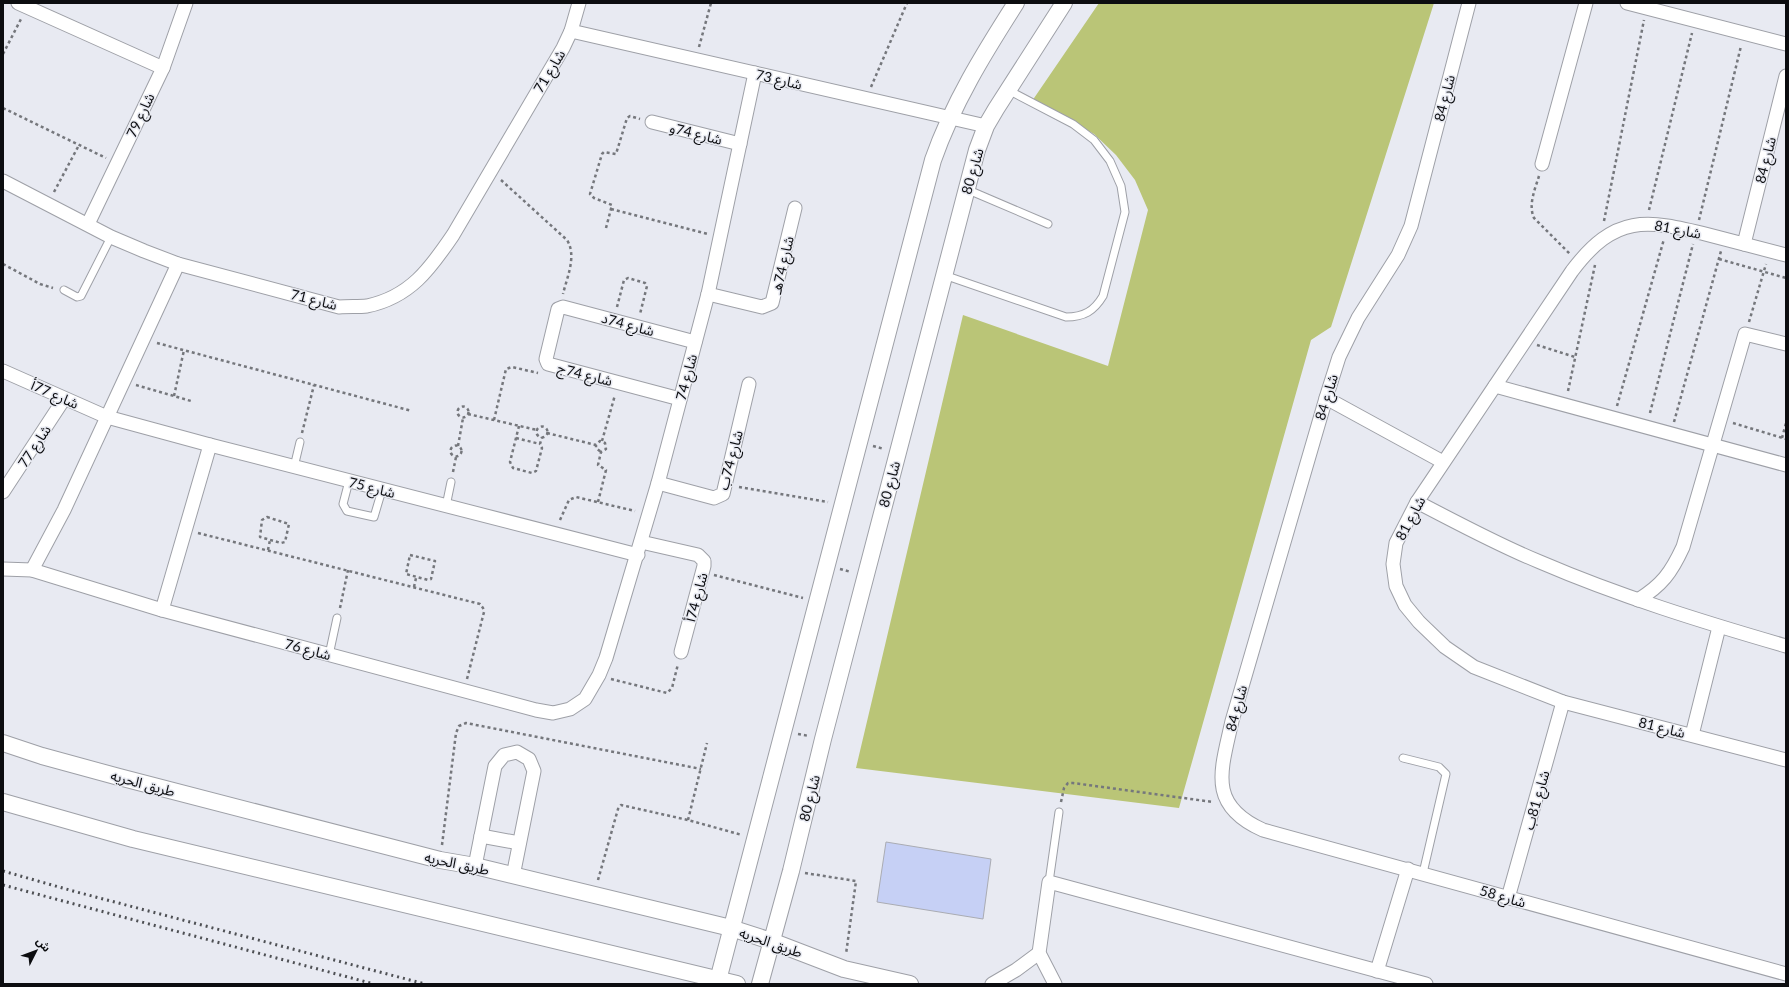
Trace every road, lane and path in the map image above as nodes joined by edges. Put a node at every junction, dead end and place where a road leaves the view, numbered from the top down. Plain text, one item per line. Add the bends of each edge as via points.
1 (186, 3) edge
2 (579, 3) edge
3 (711, 3) edge
4 (907, 3) edge
5 (1016, 3) edge
6 (1064, 3) edge
7 (1469, 3) edge
8 (1586, 3) edge
9 (1627, 3) edge
10 (22, 5) edge
11 (1646, 8) junction
12 (1695, 20) junction
13 (571, 31) junction
14 (1744, 33) junction
15 (1786, 44) edge
16 (3, 54) edge
17 (696, 59) junction
18 (163, 68) junction
19 (755, 73) junction
20 (1786, 76) edge
21 (1007, 90) junction
22 (866, 99) junction
23 (3, 108) edge
24 (949, 118) junction
25 (652, 122) joint
26 (986, 126) junction
27 (740, 144) junction
28 (79, 145) junction
29 (117, 164) junction
30 (1542, 164) joint
31 (490, 170) junction
32 (3, 181) edge
33 (966, 189) junction
34 (48, 204) junction
35 (795, 208) dead end
36 (611, 209) junction
37 (1646, 223) junction
38 (88, 224) junction
39 (1048, 224) dead end
40 (1667, 225) junction
41 (606, 228) dead end
42 (1696, 232) junction
43 (111, 236) junction
44 (720, 237) junction
45 (1601, 239) junction
46 (1724, 239) junction
47 (1744, 244) junction
48 (1770, 251) junction
49 (1786, 255) edge
50 (1719, 259) junction
51 (1578, 263) junction
52 (3, 264) edge
53 (178, 264) junction
54 (1764, 272) junction
55 (944, 275) junction
56 (1786, 278) edge
57 (64, 290) joint
58 (708, 294) junction
59 (560, 307) junction
60 (614, 320) junction
61 (637, 326) junction
62 (1745, 334) junction
63 (143, 340) junction
64 (1524, 341) junction
65 (695, 342) junction
66 (1786, 344) edge
67 (184, 350) junction
68 (1575, 357) junction
69 (3, 371) edge
70 (542, 374) dead end
71 (123, 382) junction
72 (619, 383) junction
73 (749, 384) dead end
74 (314, 385) junction
75 (1494, 386) junction
76 (174, 396) junction
77 (1326, 398) junction
78 (64, 399) junction
79 (680, 399) junction
80 (191, 401) dead end
81 (1565, 405) junction
82 (412, 411) dead end
83 (468, 414) junction
84 (107, 417) junction
85 (463, 418) junction
86 (1614, 419) junction
87 (494, 420) junction
88 (1720, 420) junction
89 (1786, 422) edge
90 (519, 426) junction
91 (1646, 428) junction
92 (537, 430) junction
93 (547, 433) junction
94 (1670, 434) junction
95 (542, 437) junction
96 (516, 438) junction
97 (1782, 438) junction
98 (1786, 439) edge
99 (602, 441) junction
100 (300, 442) joint
101 (859, 442) junction
102 (540, 444) junction
103 (210, 445) junction
104 (596, 445) junction
105 (458, 446) junction
106 (1712, 446) junction
107 (601, 452) junction
108 (898, 452) junction
109 (456, 457) junction
110 (1443, 462) junction
111 (1786, 465) edge
112 (294, 467) junction
113 (349, 481) junction
114 (451, 482) joint
115 (658, 483) junction
116 (726, 485) junction
117 (4, 487) edge
118 (382, 490) junction
119 (598, 502) junction
120 (1417, 502) junction
121 (842, 504) junction
122 (446, 506) junction
123 (650, 514) junction
124 (185, 529) junction
125 (553, 534) junction
126 (270, 540) junction
127 (641, 542) junction
128 (268, 550) junction
129 (638, 555) junction
130 (826, 566) junction
131 (3, 569) edge
132 (32, 570) junction
133 (348, 570) junction
134 (702, 572) junction
135 (866, 575) junction
136 (416, 578) junction
137 (414, 587) junction
138 (1638, 600) junction
139 (817, 601) junction
140 (162, 610) junction
141 (337, 618) joint
142 (1719, 627) junction
143 (1786, 646) edge
144 (681, 652) joint
145 (329, 654) junction
146 (599, 675) junction
147 (464, 691) junction
148 (1563, 702) junction
149 (782, 730) junction
150 (1692, 735) junction
151 (823, 739) junction
152 (3, 743) edge
153 (707, 743) dead end
154 (1403, 758) dead end
155 (1786, 760) edge
156 (3, 802) edge
157 (1227, 804) junction
158 (1060, 812) joint
159 (688, 820) junction
160 (481, 836) junction
161 (756, 839) junction
162 (519, 843) junction
163 (475, 866) junction
164 (1408, 869) junction
165 (791, 871) junction
166 (1423, 873) junction
167 (513, 876) junction
168 (1049, 882) junction
169 (594, 896) junction
170 (1508, 898) junction
171 (731, 928) junction
172 (771, 941) junction
173 (1039, 954) junction
174 (844, 970) junction
175 (1377, 971) junction
176 (1786, 974) edge
177 (717, 981) edge
178 (737, 984) edge
179 (760, 984) edge
180 (910, 984) edge
181 (992, 984) edge
182 (1055, 984) edge
183 (1426, 984) edge

1 - 18 street, شارع 79
2 - 13 street, شارع 71
3 - 17 path
4 - 22 path
5 - 24 street
6 - 21 street, شارع 80
7 - 77 street, شارع 84 via 1411,226 1398,255 1358,318 1339,357
8 - 30 street
9 - 11 street
10 - 16 path
10 - 18 street
11 - 12 street
11 - 45 path
12 - 14 street
12 - 37 path
13 - 17 street, شارع 73
13 - 31 street, شارع 71
14 - 15 street
14 - 42 path
17 - 19 street, شارع 73
18 - 29 street, شارع 79
19 - 22 street, شارع 73
19 - 27 street, شارع 74
20 - 47 street, شارع 84
21 - 26 street, شارع 80
21 - 55 lane via 1073,124 1094,140 1110,161 1121,186 1125,212 1103,296 1097,306 1088,313 1078,317 1066,317
22 - 24 street, شارع 73
23 - 28 path
24 - 26 street, شارع 73
24 - 101 street via 933,160
25 - 27 street, شارع 74و
25 - 36 path via 629,116 616,153 602,154 590,194 594,198 611,203
26 - 33 street, شارع 80
27 - 44 street, شارع 74
28 - 29 path
28 - 34 path
29 - 38 street, شارع 79
30 - 51 path via 1531,212
31 - 53 street, شارع 71 via 434,263 416,283 393,298 366,306 339,307
31 - 59 path via 571,246 572,258
32 - 34 street, شارع 71
33 - 39 lane
33 - 55 street, شارع 80
34 - 38 street, شارع 71
35 - 58 street, شارع 74هـ via 772,303 762,307
36 - 41 path
36 - 44 path
37 - 40 street, شارع 81
37 - 45 street, شارع 81 via 1622,228
38 - 43 street, شارع 71
40 - 42 street, شارع 81
40 - 86 path
42 - 46 street, شارع 81
42 - 91 path
43 - 53 street, شارع 71
43 - 57 lane via 81,296 77,297
44 - 58 street, شارع 74
45 - 51 street, شارع 81
45 - 68 path
46 - 47 street, شارع 81
46 - 50 path
47 - 48 street, شارع 81
48 - 49 street, شارع 81
48 - 54 path
50 - 54 path
50 - 94 path
51 - 64 street, شارع 81
52 - 57 path via 40,284
53 - 63 street
54 - 56 path
54 - 62 path
55 - 108 street, شارع 80
58 - 65 street, شارع 74
59 - 60 street, شارع 74د
59 - 72 street, شارع 74ج via 547,363
60 - 61 street, شارع 74د
60 - 61 path via 624,280 628,278 647,286
61 - 65 street, شارع 74د
62 - 66 street
62 - 88 street
63 - 67 path
63 - 71 street
64 - 68 path
64 - 75 street, شارع 81
65 - 79 street, شارع 74
67 - 74 path
67 - 76 path
68 - 81 path
69 - 78 street, شارع 77أ
70 - 87 path via 512,367 506,369
71 - 76 path
71 - 84 street
72 - 79 street, شارع 74ج
72 - 99 path
73 - 116 street, شارع 74ب
74 - 82 path
74 - 100 path
75 - 81 street
75 - 110 street, شارع 81
76 - 80 path
77 - 110 street
77 - 157 street, شارع 84 via 1232,721 1222,765 1222,782
78 - 84 street, شارع 77أ
78 - 117 street, شارع 77
79 - 115 street, شارع 74
81 - 86 street
83 - 85 path
83 - 85 path via 464,407 459,409 458,415
83 - 87 path
84 - 103 street, شارع 75
84 - 132 street via 64,510
85 - 105 path
86 - 91 street
87 - 90 path
88 - 97 path
88 - 106 street
89 - 97 path
90 - 92 path
90 - 96 path
91 - 94 street
92 - 93 path via 543,426
92 - 95 path via 538,435
93 - 95 path
93 - 104 path
94 - 106 street
95 - 102 path
96 - 102 path
96 - 102 path via 510,464 514,468 532,473 537,469 542,448
97 - 98 path
99 - 104 path
99 - 107 path via 607,446
100 - 112 lane
101 - 108 path
101 - 121 street
103 - 112 street, شارع 75
103 - 124 street
104 - 107 path
105 - 109 path via 462,451
105 - 109 path via 451,449 451,454
106 - 111 street
106 - 138 street via 1683,547 1676,562 1654,590
107 - 119 path via 598,464 606,470
108 - 135 street, شارع 80
109 - 114 path
110 - 120 street, شارع 81
112 - 113 street, شارع 75
113 - 118 street, شارع 75
113 - 118 lane via 343,506 347,511 374,517
114 - 122 lane
115 - 116 street, شارع 74ب via 714,498 723,494
115 - 123 street, شارع 74
116 - 121 path
118 - 122 street, شارع 75
119 - 123 path
119 - 125 path via 571,498
120 - 138 street via 1534,560
120 - 148 street, شارع 81 via 1396,543 1393,564 1396,586 1405,605 1445,647 1474,666
121 - 130 street
122 - 125 street, شارع 75
123 - 127 street, شارع 74
124 - 128 path
124 - 140 street
125 - 129 street, شارع 75
126 - 126 path via 284,542 288,523 263,519 259,535
126 - 128 path
127 - 129 street, شارع 74
127 - 134 street, شارع 74أ via 698,555 704,561
128 - 133 path
129 - 146 street, شارع 74
130 - 135 path
130 - 139 street
131 - 132 street, شارع 76
132 - 140 street, شارع 76
133 - 137 path
133 - 141 path
134 - 139 path
134 - 144 street, شارع 74أ
135 - 151 street, شارع 80
136 - 136 path via 431,579 435,560 410,556 406,574
136 - 137 path
137 - 147 path via 478,604 484,608
138 - 142 street
139 - 149 street
140 - 145 street, شارع 76
141 - 145 lane
142 - 143 street
142 - 150 street
144 - 146 path via 672,688 667,692
145 - 147 street, شارع 76
146 - 147 street, شارع 76 via 585,699 570,709 554,713
148 - 150 street, شارع 81
148 - 170 street, شارع 81ب
149 - 151 path
149 - 161 street
150 - 155 street, شارع 81
151 - 165 street, شارع 80
152 - 163 street, طريق الحريه via 172,791 440,860
153 - 159 path
154 - 166 lane via 1439,767 1446,774
156 - 177 street via 133,839
157 - 158 path via 1070,783 1064,788
157 - 164 street, شارع 58 via 1248,823 1263,830
158 - 168 lane
159 - 161 path
159 - 169 path via 620,806
160 - 162 street
160 - 162 street via 495,766 504,755 517,752 529,759 534,771
160 - 163 street
161 - 171 street
162 - 167 street
163 - 167 street, طريق الحريه
164 - 166 street, شارع 58
164 - 175 street
165 - 172 street, شارع 80
165 - 174 path via 856,881
166 - 170 street, شارع 58
167 - 169 street, طريق الحريه
168 - 173 street
168 - 175 street
169 - 171 street, طريق الحريه
170 - 176 street, شارع 58
171 - 172 street, طريق الحريه
171 - 177 street
172 - 174 street, طريق الحريه
172 - 179 street, شارع 80
173 - 181 street
173 - 182 street
174 - 180 street, طريق الحريه
175 - 183 street
177 - 178 street

